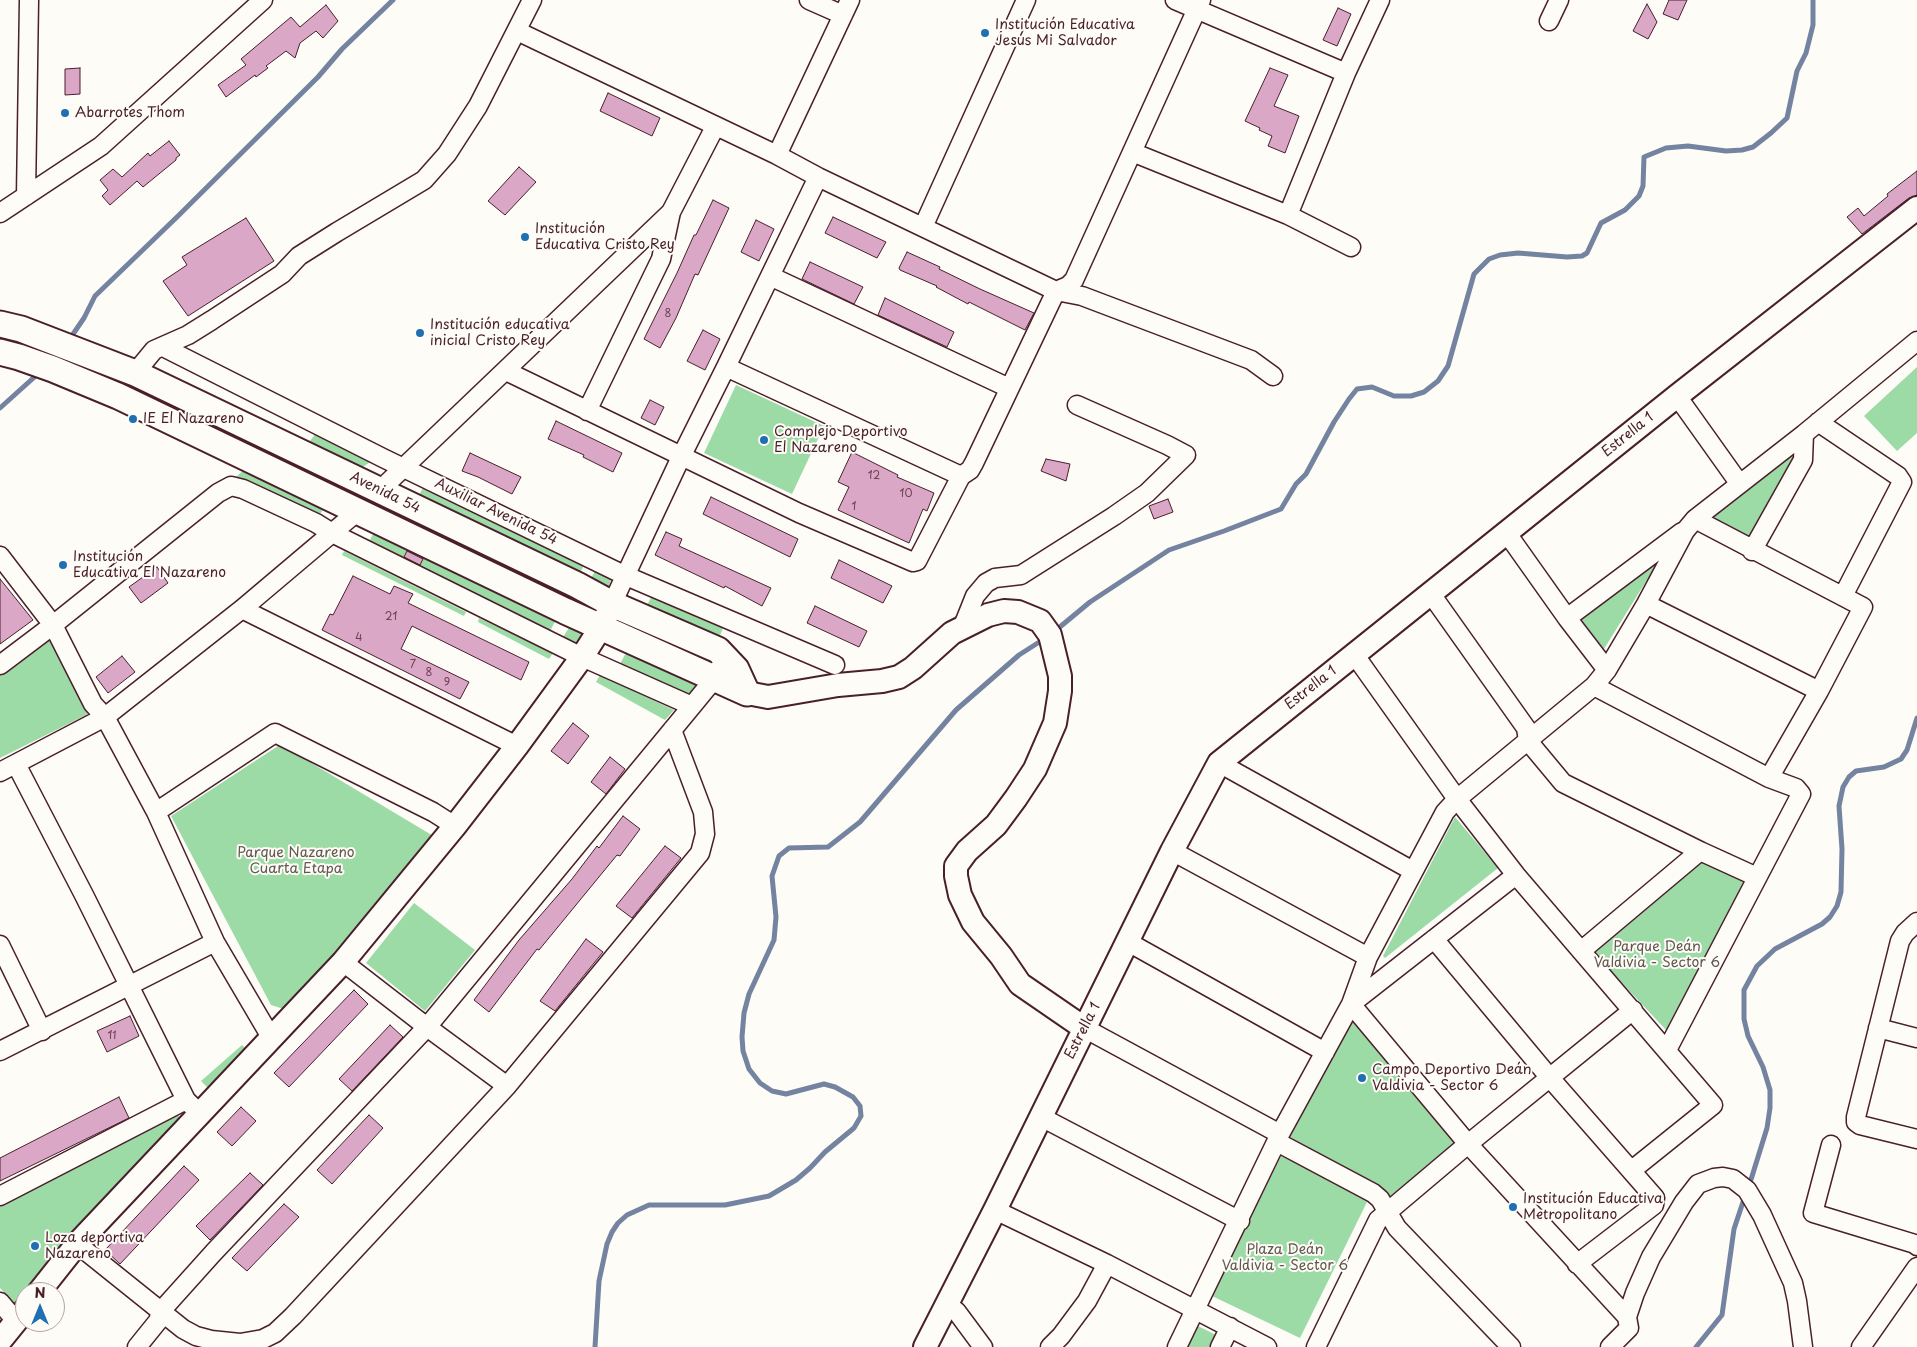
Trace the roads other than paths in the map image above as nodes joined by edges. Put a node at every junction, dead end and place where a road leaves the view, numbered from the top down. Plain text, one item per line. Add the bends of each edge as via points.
1 (29, 0) edge
2 (263, 0) edge
3 (532, 0) edge
4 (809, 0) edge
5 (1026, 0) edge
6 (1175, 0) edge
7 (1380, 0) edge
8 (1559, 0) edge
9 (1198, 5) edge
10 (846, 8) edge
11 (1549, 21) dead end
12 (517, 31) junction
13 (1346, 74) junction
14 (715, 127) junction
15 (1132, 152) junction
16 (777, 155) junction
17 (818, 177) junction
18 (26, 196) junction
19 (1917, 208) edge
20 (671, 212) junction
21 (0, 213) edge
22 (1288, 215) junction
23 (923, 227) junction
24 (1351, 247) dead end
25 (770, 276) junction
26 (1056, 291) junction
27 (0, 324) edge
28 (1917, 341) edge
29 (163, 347) junction
30 (0, 352) edge
31 (726, 367) junction
32 (506, 371) junction
33 (135, 373) junction
34 (1273, 376) dead end
35 (1009, 388) junction
36 (1678, 396) junction
37 (1077, 404) dead end
38 (587, 411) junction
39 (1818, 422) junction
40 (1804, 434) junction
41 (681, 457) junction
42 (405, 467) junction
43 (961, 476) junction
44 (1739, 483) junction
45 (380, 490) junction
46 (358, 511) junction
47 (1690, 525) junction
48 (1506, 532) junction
49 (332, 533) junction
50 (1752, 551) junction
51 (0, 556) edge
52 (624, 575) junction
53 (1431, 594) junction
54 (1843, 596) junction
55 (612, 604) junction
56 (1646, 604) junction
57 (242, 609) junction
58 (1567, 618) junction
59 (53, 625) junction
60 (963, 626) junction
61 (602, 627) junction
62 (1354, 654) junction
63 (582, 657) junction
64 (0, 665) edge
65 (835, 665) dead end
66 (720, 667) junction
67 (1607, 670) junction
68 (1594, 686) junction
69 (1819, 691) junction
70 (747, 693) joint
71 (692, 706) junction
72 (105, 717) junction
73 (672, 730) junction
74 (1528, 741) junction
75 (518, 746) junction
76 (1219, 762) junction
77 (16, 764) junction
78 (0, 772) edge
79 (1769, 778) junction
80 (1457, 799) junction
81 (156, 812) junction
82 (455, 826) junction
83 (1700, 851) junction
84 (1172, 852) junction
85 (1413, 871) junction
86 (1516, 875) junction
87 (1757, 877) junction
88 (1913, 931) edge
89 (1434, 939) junction
90 (215, 942) junction
91 (1128, 942) junction
92 (0, 945) edge
93 (1581, 951) junction
94 (1368, 957) junction
95 (343, 962) junction
96 (128, 986) junction
97 (1351, 1004) junction
98 (1633, 1010) junction
99 (427, 1027) junction
100 (1084, 1028) junction
101 (1878, 1028) junction
102 (42, 1031) junction
103 (1917, 1038) edge
104 (272, 1039) junction
105 (1667, 1050) junction
106 (0, 1051) edge
107 (1325, 1052) junction
108 (1550, 1078) junction
109 (507, 1086) junction
110 (193, 1107) junction
111 (1041, 1116) junction
112 (1278, 1138) junction
113 (1917, 1139) edge
114 (1468, 1144) junction
115 (1831, 1145) dead end
116 (1632, 1170) junction
117 (0, 1196) edge
118 (995, 1210) junction
119 (1388, 1210) junction
120 (1240, 1221) junction
121 (77, 1244) junction
122 (1917, 1246) edge
123 (1107, 1264) junction
124 (1577, 1264) junction
125 (1917, 1266) edge
126 (47, 1282) edge
127 (0, 1302) edge
128 (946, 1303) junction
129 (15, 1311) edge
130 (161, 1311) junction
131 (1195, 1311) junction
132 (1627, 1317) junction
133 (15, 1322) edge
134 (1230, 1327) junction
135 (0, 1341) edge
136 (137, 1347) edge
137 (924, 1347) edge
138 (983, 1347) edge
139 (1050, 1347) edge
140 (1177, 1347) edge
141 (1220, 1347) edge
142 (1267, 1347) edge
143 (1316, 1347) edge
144 (1511, 1347) edge
145 (1610, 1347) edge
146 (1803, 1347) edge
147 (1861, 1347) edge

1 - 18 street
2 - 18 street via 101,146
3 - 12 street
4 - 10 street
5 - 23 street
6 - 9 street
7 - 13 street
8 - 11 street
9 - 13 street
9 - 15 street
10 - 16 street
12 - 14 street
12 - 29 street via 478,106 447,154 424,180 299,256 282,274 212,320
13 - 22 street
14 - 16 street
14 - 20 street
15 - 22 street
15 - 26 street via 1074,280
16 - 17 street
17 - 23 street
17 - 25 street
18 - 21 street
19 - 36 street, Estrella 1
20 - 32 street
20 - 38 street via 661,259
22 - 24 street
23 - 26 street
25 - 31 street
25 - 35 street
26 - 34 street via 1082,296 1251,360
26 - 35 street
27 - 33 main road, Avenida 54 via 21,328
28 - 39 street
29 - 33 street via 154,350
29 - 42 street, Auxiliar Avenida 54
30 - 46 main road, Avenida 54 via 53,369 118,396
31 - 41 street
31 - 43 street
32 - 38 street
32 - 42 street
33 - 45 main road, Avenida 54
35 - 43 street via 974,464
36 - 44 street
36 - 48 street, Estrella 1
37 - 60 street via 1186,455 1147,493 1114,516 1021,574 994,578 986,583 975,596
38 - 41 street
39 - 40 street
39 - 54 street via 1898,476 1902,482
40 - 44 street
40 - 50 street via 1803,460
41 - 43 street via 913,562 920,556
41 - 52 street
42 - 45 street
42 - 52 street, Auxiliar Avenida 54
44 - 47 street
45 - 55 main road, Avenida 54
46 - 49 street
46 - 61 main road, Avenida 54
47 - 50 street
47 - 56 street
47 - 58 street
48 - 53 street, Estrella 1
48 - 58 street
49 - 57 street
49 - 59 street via 231,486
49 - 63 street
50 - 54 street
51 - 59 street
52 - 55 street
52 - 65 street, Auxiliar Avenida 54
53 - 62 street, Estrella 1
53 - 74 street via 1526,728
54 - 69 street via 1862,607
55 - 61 street
55 - 66 main road, Avenida 54 via 718,650
56 - 67 street
56 - 69 street
57 - 72 street
57 - 75 street
58 - 67 street
59 - 64 street
59 - 72 street via 93,704
60 - 70 street via 899,677 768,697
60 - 100 street via 988,615 1018,612 1040,620 1050,635 1060,691 1056,723 1035,769 996,825 967,851 956,866 956,876 960,895 973,922 1020,984
61 - 63 street
61 - 66 main road, Avenida 54
62 - 76 street, Estrella 1
62 - 80 street
63 - 71 street
63 - 75 street
66 - 70 main road
66 - 71 street
67 - 68 street
68 - 74 street
68 - 79 street
69 - 79 street
71 - 73 street
72 - 77 street
72 - 81 street
73 - 99 street
73 - 109 street via 703,812 705,834 700,853
74 - 80 street
74 - 83 street via 1563,783
75 - 82 street
76 - 84 street, Estrella 1
76 - 85 street
77 - 78 street
77 - 96 street
79 - 87 street via 1796,788 1801,797
80 - 85 street via 1444,812
80 - 86 street
81 - 82 street via 275,733
81 - 90 street
82 - 95 street
83 - 87 street
83 - 93 street
84 - 91 street, Estrella 1
84 - 94 street
85 - 94 street
86 - 89 street
86 - 93 street
87 - 105 street
88 - 101 street via 1900,941
89 - 97 street
89 - 108 street
90 - 96 street
90 - 104 street
91 - 100 street, Estrella 1
91 - 107 street
92 - 102 street
93 - 98 street
94 - 97 street
95 - 99 street
95 - 104 street
96 - 102 street
96 - 110 street
97 - 107 street
97 - 114 street
98 - 105 street
98 - 108 street
99 - 109 street
99 - 130 street
100 - 111 street, Estrella 1
100 - 112 street
101 - 103 street
101 - 113 street via 1856,1122
102 - 106 street
104 - 110 street
105 - 116 street via 1713,1105
107 - 112 street
108 - 114 street
108 - 116 street
109 - 130 street via 275,1333 240,1343 210,1340 184,1329
110 - 117 street
110 - 121 street
111 - 118 street, Estrella 1
111 - 120 street
112 - 119 street via 1373,1193
112 - 120 street
114 - 119 street
114 - 124 street
115 - 122 street via 1813,1213
116 - 124 street via 1655,1198 1654,1205
118 - 123 street
118 - 128 street, Estrella 1
119 - 143 street via 1378,1220
119 - 144 street via 1397,1228
120 - 131 street
121 - 126 street
121 - 130 street
123 - 131 street
123 - 139 street via 1088,1301
124 - 132 street
125 - 147 street
127 - 129 street
128 - 137 street, Estrella 1
128 - 138 street via 957,1312
130 - 136 street via 158,1321
131 - 134 street
131 - 140 street
132 - 145 street via 1629,1328
132 - 146 street via 1651,1257 1684,1202 1698,1184 1723,1177 1733,1179 1747,1190 1773,1238 1798,1301
133 - 135 street
134 - 141 street
134 - 142 street

